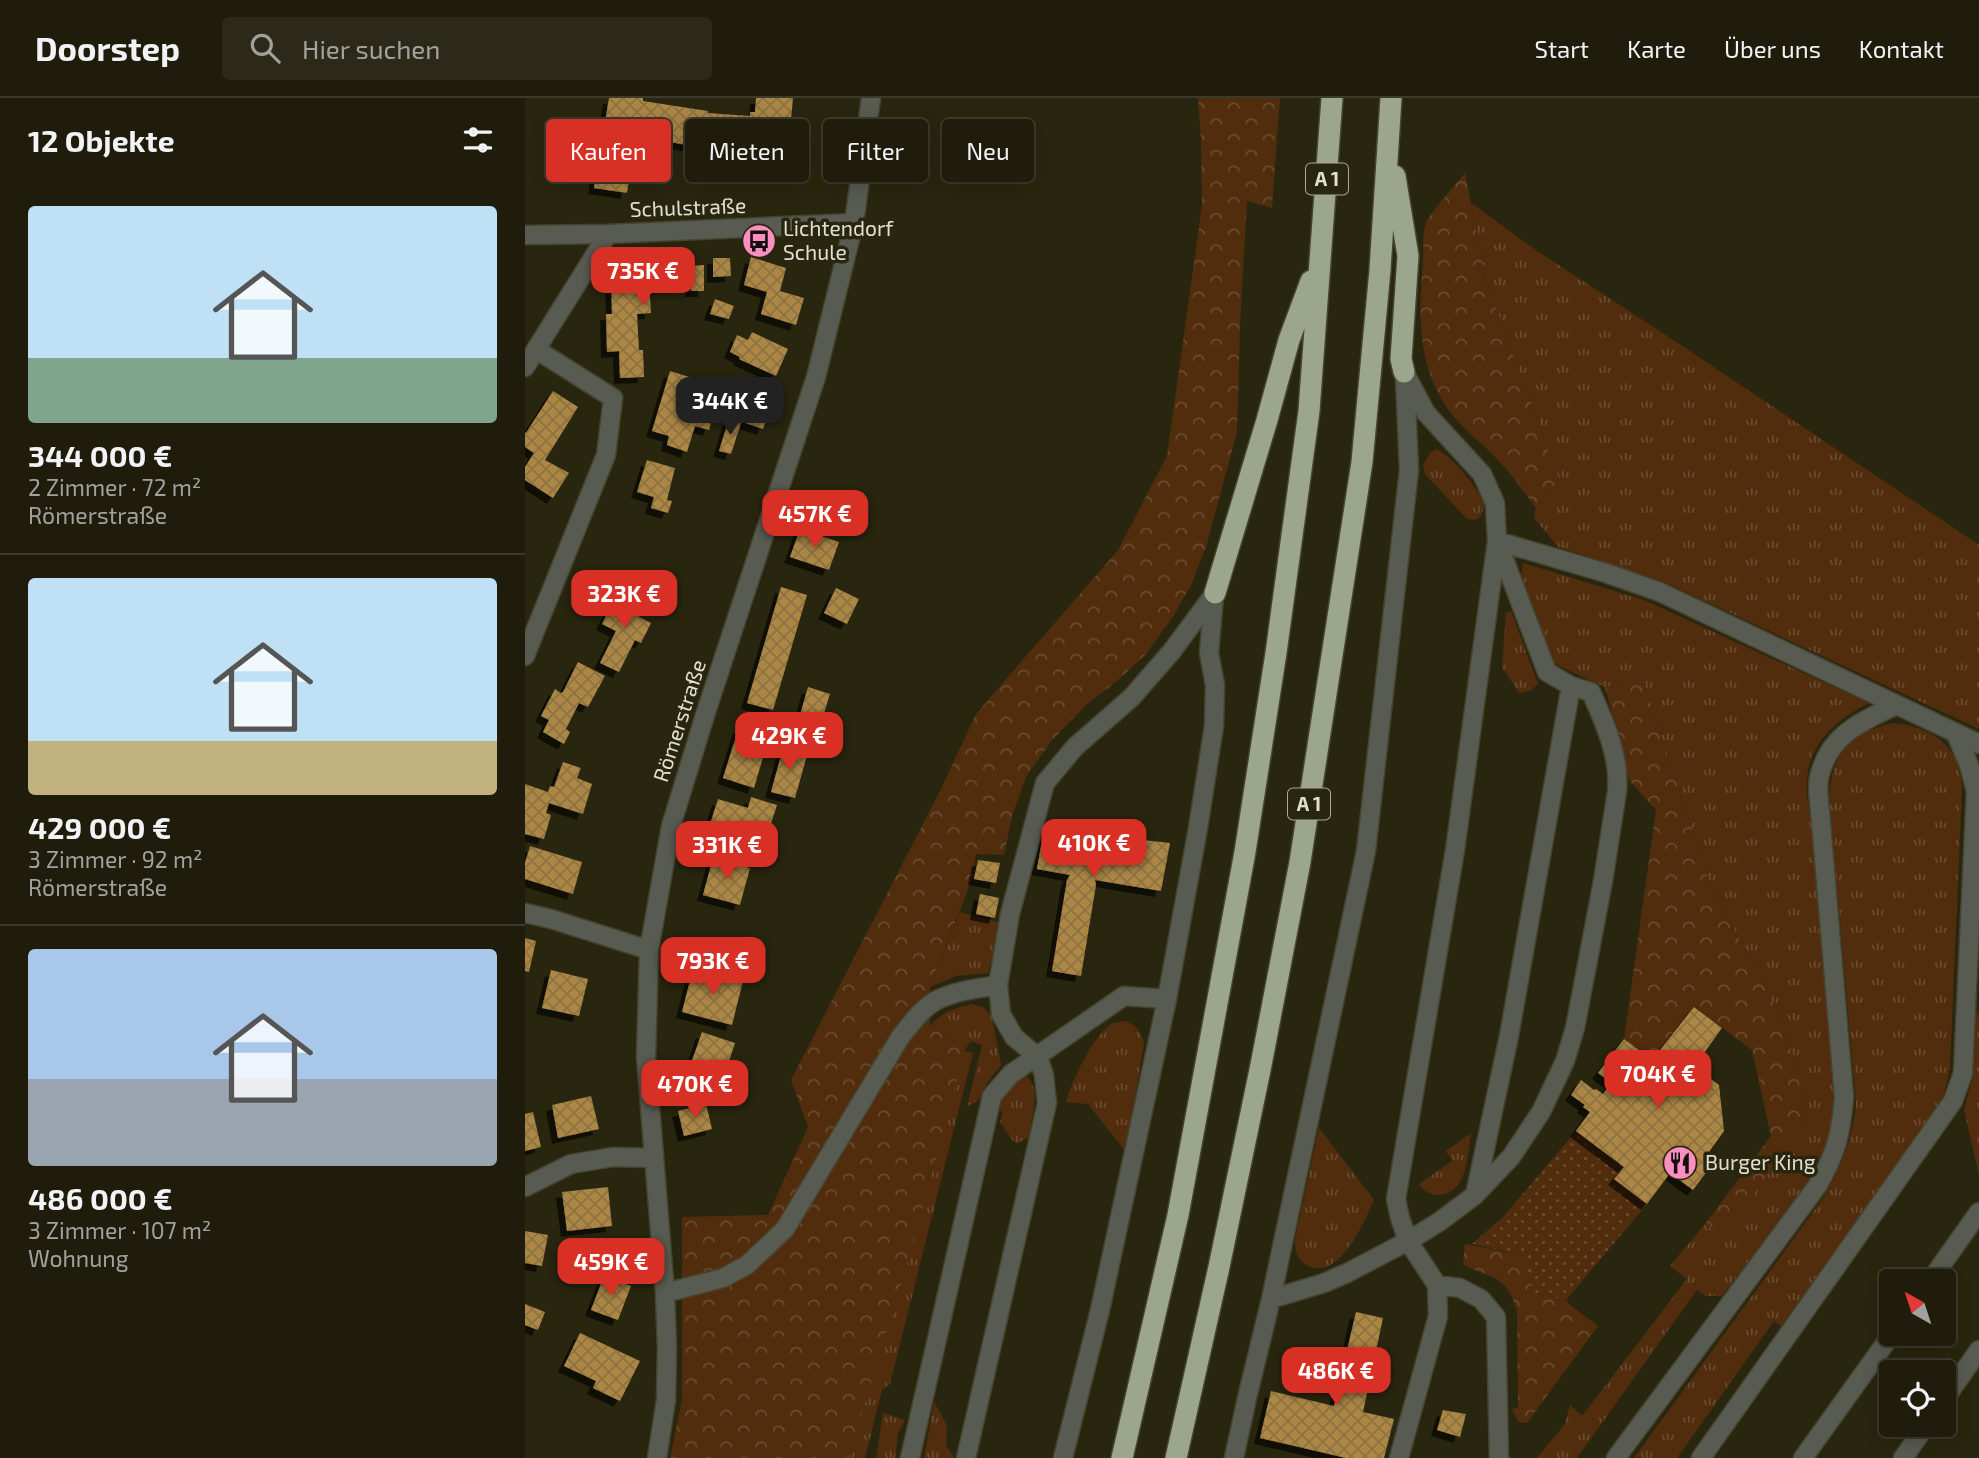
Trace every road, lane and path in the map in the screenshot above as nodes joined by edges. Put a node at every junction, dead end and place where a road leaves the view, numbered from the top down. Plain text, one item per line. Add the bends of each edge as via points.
1 (871, 98) edge
2 (1332, 98) edge
3 (1391, 98) edge
4 (1388, 141) junction
5 (853, 223) junction
6 (608, 234) junction
7 (525, 235) edge
8 (1319, 259) junction
9 (537, 349) junction
10 (525, 367) edge
11 (1404, 372) junction
12 (1497, 541) junction
13 (1215, 593) junction
14 (525, 656) edge
15 (1571, 686) junction
16 (1896, 705) junction
17 (1956, 734) junction
18 (1979, 744) edge
19 (525, 913) edge
20 (649, 950) junction
21 (998, 985) junction
22 (1167, 999) junction
23 (1038, 1057) junction
24 (654, 1158) junction
25 (525, 1187) edge
26 (1475, 1195) junction
27 (1979, 1212) edge
28 (1408, 1241) junction
29 (1939, 1269) edge
30 (1437, 1285) junction
31 (665, 1293) junction
32 (1271, 1298) junction
33 (1883, 1346) edge
34 (1979, 1350) edge
35 (1956, 1383) edge
36 (1918, 1437) edge
37 (657, 1458) edge
38 (910, 1458) edge
39 (966, 1458) edge
40 (1063, 1458) edge
41 (1122, 1458) edge
42 (1176, 1458) edge
43 (1234, 1458) edge
44 (1399, 1458) edge
45 (1499, 1458) edge
46 (1616, 1458) edge
47 (1701, 1458) edge
48 (1803, 1458) edge
49 (1903, 1458) edge

1 - 5 street, Römerstraße
2 - 8 highway, A 1
3 - 4 highway, A 1
4 - 11 highway via 1408,256
4 - 42 highway, A 1 via 1361,463 1300,862 1239,1173
5 - 6 street, Schulstraße
5 - 20 street, Römerstraße via 810,402 671,826
6 - 7 street, Schulstraße
6 - 9 street
8 - 13 highway via 1289,340
8 - 41 highway, A 1 via 1309,411 1245,852 1178,1215
9 - 10 street
9 - 14 street via 613,398 606,455
11 - 12 street via 1426,413 1482,474 1495,503
11 - 32 street via 1409,470 1366,851
12 - 15 street via 1547,672
12 - 16 street via 1660,592
12 - 28 street via 1455,850 1397,1199
13 - 21 street via 1132,697 1075,747 1045,783 1010,914
13 - 22 street via 1209,653 1215,685 1214,726
15 - 26 street via 1509,1036
15 - 26 street via 1591,692 1611,737 1618,781 1581,999 1565,1061 1541,1112 1511,1157
16 - 17 street
16 - 46 street via 1855,725 1829,751 1819,779 1844,1097 1842,1129 1833,1158 1818,1185
17 - 18 street
17 - 47 street via 1976,791 1963,1073 1953,1101
19 - 20 street
20 - 24 street, Römerstraße via 646,1057
21 - 23 street via 1001,1014 1014,1037
21 - 31 street via 936,1000 918,1015 785,1229 747,1265 723,1278
22 - 23 street via 1124,996
22 - 40 street via 1101,1310
23 - 38 street via 1011,1074 992,1096
23 - 39 street via 1047,1103
24 - 25 street via 613,1157 571,1164
24 - 31 street, Römerstraße
26 - 28 street
27 - 29 street
28 - 30 street
28 - 32 street via 1324,1283
30 - 44 street via 1438,1316
30 - 45 street via 1460,1288 1481,1299 1496,1317
31 - 37 street, Römerstraße via 666,1400
32 - 43 street
33 - 48 street
34 - 35 street
36 - 49 street

